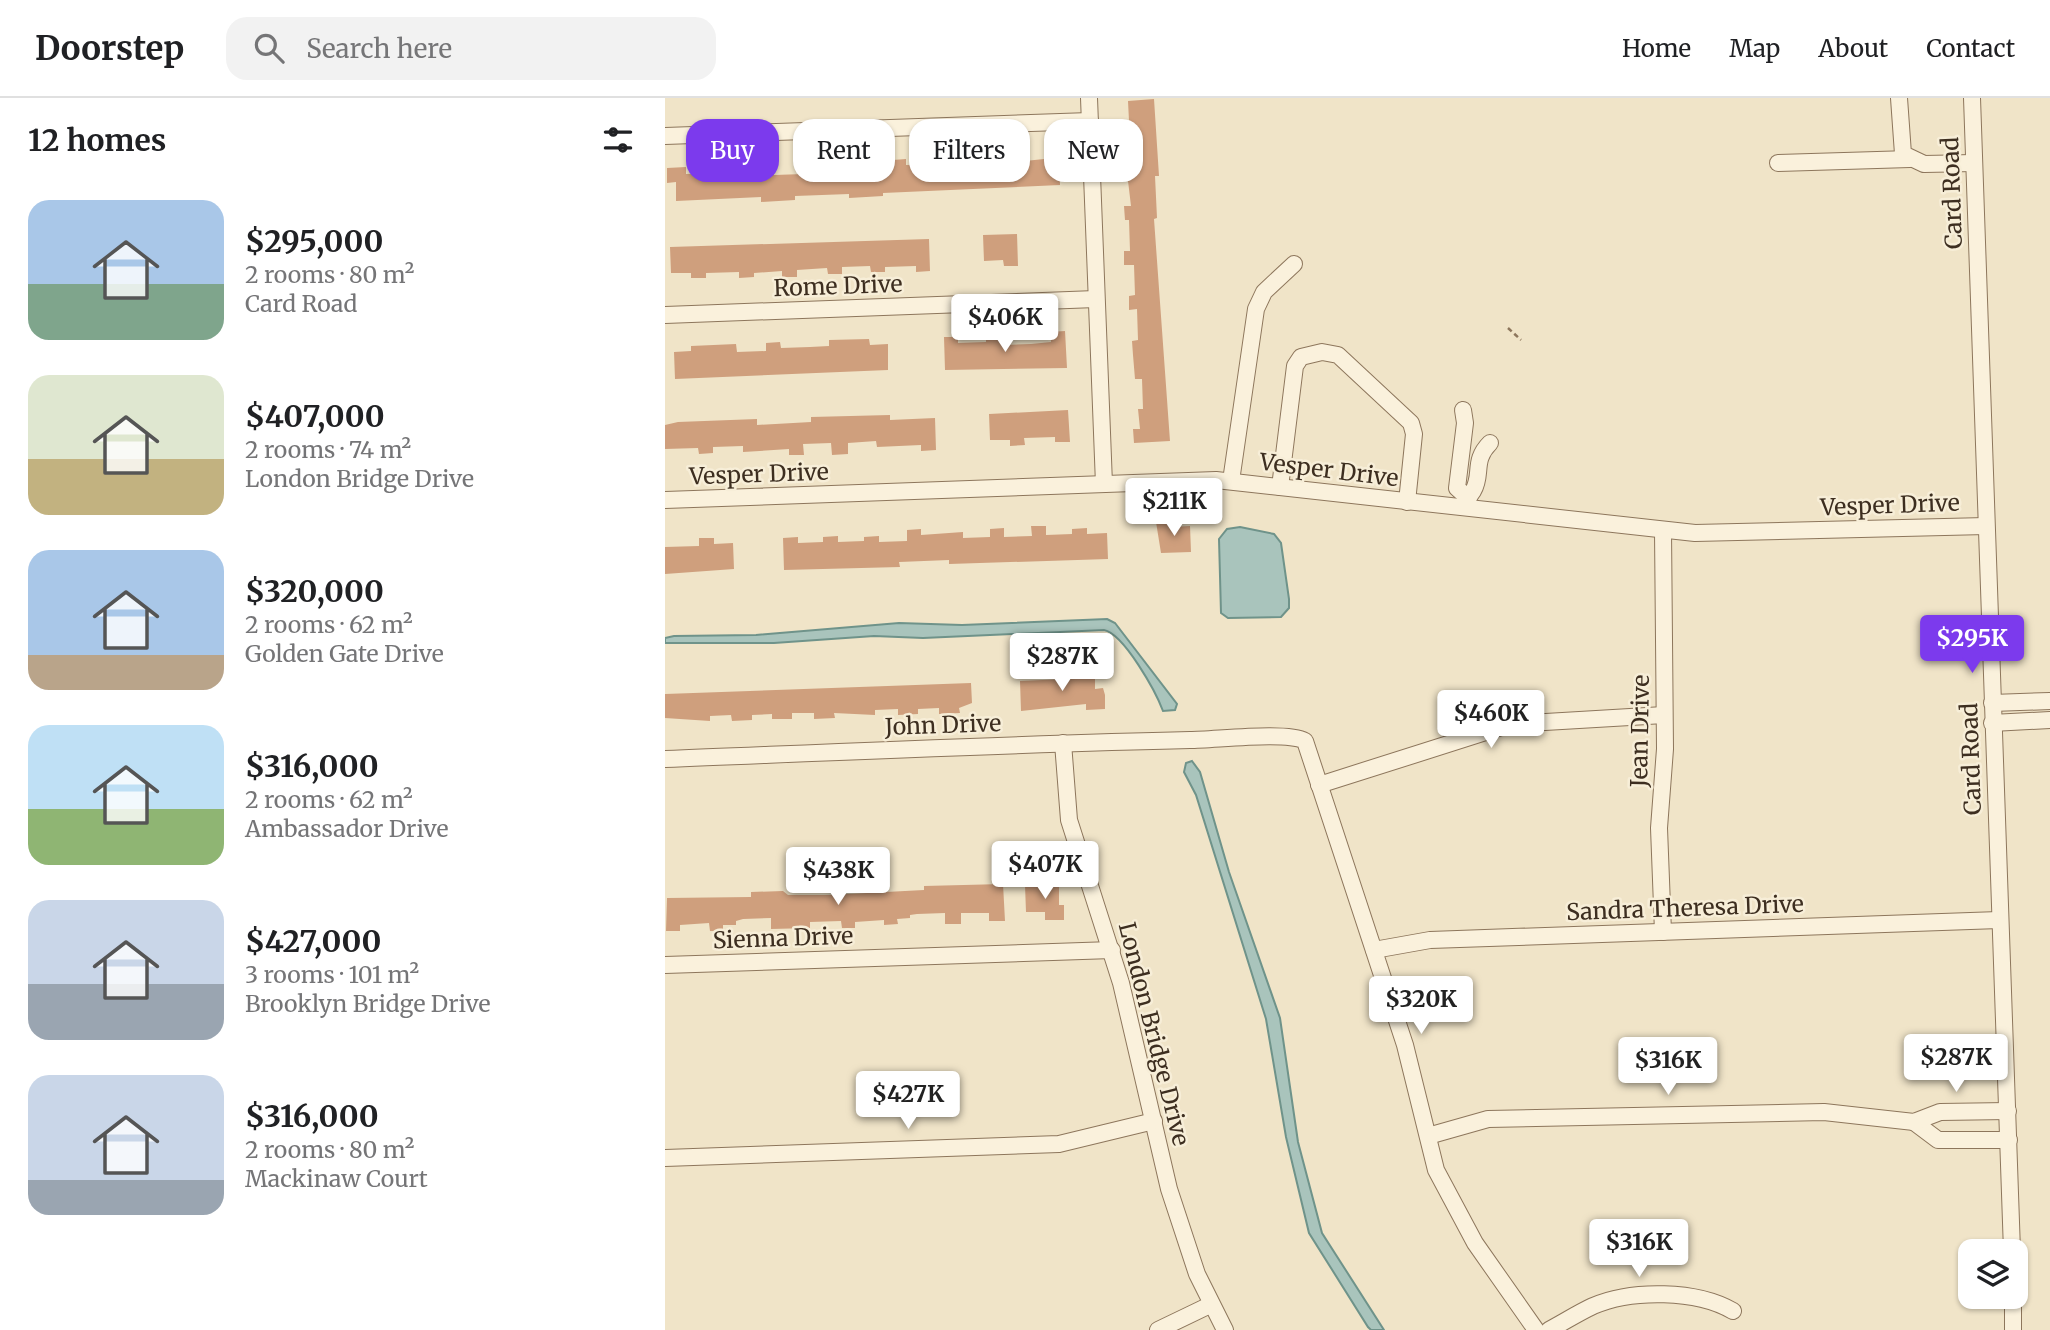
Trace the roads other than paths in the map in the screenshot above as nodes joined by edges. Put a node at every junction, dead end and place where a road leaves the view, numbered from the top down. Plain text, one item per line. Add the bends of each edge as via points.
1 (1089, 98) edge
2 (1899, 98) edge
3 (1972, 98) edge
4 (1090, 119) edge
5 (1044, 123) edge
6 (665, 136) edge
7 (1910, 159) junction
8 (1777, 163) dead end
9 (1974, 163) junction
10 (1092, 182) edge
11 (1294, 264) dead end
12 (1096, 299) junction
13 (665, 315) edge
14 (1463, 410) dead end
15 (1490, 443) dead end
16 (1231, 481) junction
17 (1104, 484) junction
18 (1280, 487) junction
19 (665, 500) edge
20 (1407, 502) junction
21 (1466, 503) junction
22 (1986, 526) junction
23 (1663, 531) junction
24 (2050, 701) edge
25 (1992, 704) junction
26 (1664, 715) junction
27 (2050, 720) edge
28 (1992, 723) junction
29 (1063, 743) junction
30 (665, 759) edge
31 (1319, 785) junction
32 (1999, 920) junction
33 (1663, 932) junction
34 (1112, 950) junction
35 (1374, 950) junction
36 (665, 965) edge
37 (2008, 1111) junction
38 (1154, 1121) junction
39 (1914, 1122) junction
40 (1428, 1136) junction
41 (2009, 1140) junction
42 (665, 1157) edge
43 (2011, 1239) edge
44 (1210, 1305) junction
45 (2013, 1309) edge
46 (1733, 1311) dead end
47 (1158, 1330) edge
48 (1225, 1330) edge
49 (1536, 1330) edge
50 (1549, 1330) edge
51 (2013, 1330) edge

1 - 4 street
2 - 7 street via 1901,146
3 - 9 street, Card Road
5 - 6 street
7 - 8 street
7 - 9 street via 1924,164
9 - 22 street, Card Road
10 - 12 street
11 - 16 street via 1263,292 1256,309
12 - 13 street, Rome Drive
12 - 17 street
14 - 21 street via 1457,488
15 - 21 street via 1478,458 1474,490
16 - 17 street, Vesper Drive
16 - 18 street, Vesper Drive
17 - 19 street, Vesper Drive
18 - 20 street, Vesper Drive
18 - 20 street via 1295,366 1301,357 1322,352 1338,355 1411,423 1414,434
20 - 21 street, Vesper Drive
21 - 23 street, Vesper Drive
22 - 23 street, Vesper Drive via 1712,534
22 - 25 street, Card Road
23 - 26 street, Jean Drive
24 - 25 street
25 - 28 street, Card Road
26 - 31 street via 1511,724
26 - 33 street, Jean Drive via 1659,828
27 - 28 street
28 - 32 street, Card Road
29 - 30 street, John Drive
29 - 31 street, John Drive via 1294,735 1305,741
29 - 34 street, London Bridge Drive via 1069,820
31 - 35 street
32 - 33 street, Sandra Theresa Drive
32 - 37 street, Card Road
33 - 35 street, Sandra Theresa Drive via 1430,940
34 - 36 street, Sienna Drive
34 - 38 street, London Bridge Drive
35 - 40 street
37 - 39 street via 1940,1112
37 - 41 street, Card Road
38 - 42 street via 1059,1144
38 - 44 street, London Bridge Drive via 1169,1189
39 - 40 street via 1824,1112 1488,1119
39 - 41 street via 1938,1140
40 - 49 street via 1436,1170 1475,1243
41 - 43 street, Card Road
44 - 47 street
44 - 48 street, London Bridge Drive
45 - 51 street
46 - 50 street via 1693,1296 1622,1298 1595,1306

